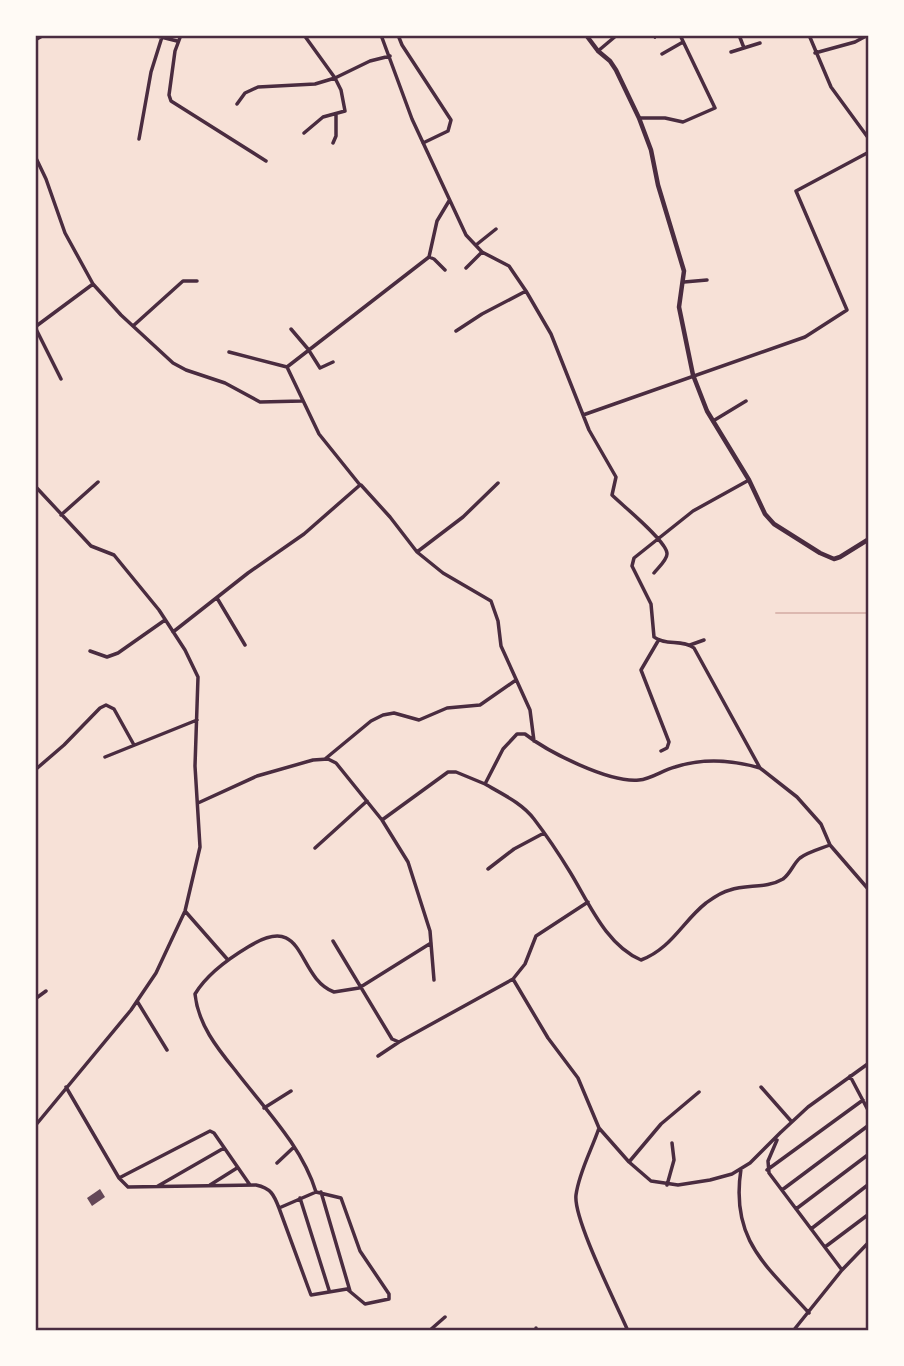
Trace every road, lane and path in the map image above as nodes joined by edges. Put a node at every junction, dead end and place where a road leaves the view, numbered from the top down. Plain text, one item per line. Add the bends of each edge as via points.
1 (44, 35) edge
2 (153, 35) edge
3 (181, 35) edge
4 (304, 35) edge
5 (381, 35) edge
6 (398, 35) edge
7 (586, 35) edge
8 (617, 35) edge
9 (652, 35) edge
10 (680, 35) edge
11 (739, 35) edge
12 (809, 35) edge
13 (867, 35) edge
14 (162, 37) junction
15 (655, 38) dead end
16 (35, 40) edge
17 (177, 41) junction
18 (683, 42) junction
19 (760, 43) dead end
20 (744, 48) junction
21 (598, 51) junction
22 (731, 52) dead end
23 (815, 53) junction
24 (662, 54) dead end
25 (390, 57) junction
26 (335, 78) junction
27 (237, 104) dead end
28 (336, 115) junction
29 (639, 118) junction
30 (304, 133) dead end
31 (139, 139) dead end
32 (869, 139) edge
33 (333, 143) dead end
34 (424, 143) junction
35 (869, 152) edge
36 (35, 156) edge
37 (266, 161) dead end
38 (449, 201) junction
39 (496, 229) dead end
40 (476, 245) junction
41 (482, 252) junction
42 (429, 257) junction
43 (466, 268) dead end
44 (445, 270) dead end
45 (197, 281) dead end
46 (707, 281) dead end
47 (684, 282) junction
48 (93, 284) junction
49 (526, 291) junction
50 (35, 318) edge
51 (40, 323) junction
52 (133, 326) junction
53 (35, 327) edge
54 (291, 329) dead end
55 (456, 331) dead end
56 (308, 349) junction
57 (229, 352) dead end
58 (333, 362) dead end
59 (287, 367) junction
60 (692, 375) junction
61 (61, 379) dead end
62 (302, 401) junction
63 (746, 401) dead end
64 (583, 415) junction
65 (713, 421) junction
66 (749, 481) junction
67 (98, 482) dead end
68 (498, 483) dead end
69 (360, 485) junction
70 (35, 486) edge
71 (61, 515) junction
72 (658, 538) junction
73 (869, 539) edge
74 (417, 552) junction
75 (654, 573) dead end
76 (217, 598) junction
77 (165, 620) junction
78 (173, 632) junction
79 (658, 640) junction
80 (704, 640) dead end
81 (245, 645) dead end
82 (690, 645) junction
83 (90, 651) dead end
84 (516, 680) junction
85 (197, 720) junction
86 (534, 741) junction
87 (134, 745) junction
88 (661, 751) dead end
89 (105, 757) dead end
90 (35, 758) edge
91 (325, 759) junction
92 (40, 765) junction
93 (760, 768) junction
94 (35, 770) edge
95 (485, 784) junction
96 (367, 801) junction
97 (198, 803) junction
98 (382, 820) junction
99 (544, 833) junction
100 (830, 845) junction
101 (315, 848) dead end
102 (488, 869) dead end
103 (869, 890) edge
104 (588, 902) junction
105 (185, 911) junction
106 (334, 941) dead end
107 (431, 943) junction
108 (229, 960) junction
109 (513, 979) junction
110 (434, 980) dead end
111 (359, 988) junction
112 (46, 991) dead end
113 (35, 999) edge
114 (137, 1001) junction
115 (399, 1042) junction
116 (167, 1050) dead end
117 (378, 1056) dead end
118 (869, 1063) edge
119 (850, 1076) junction
120 (66, 1087) junction
121 (761, 1087) dead end
122 (291, 1091) dead end
123 (699, 1091) dead end
124 (863, 1100) junction
125 (264, 1108) junction
126 (869, 1112) edge
127 (791, 1121) junction
128 (36, 1123) edge
129 (869, 1125) edge
130 (600, 1128) junction
131 (781, 1132) junction
132 (672, 1143) dead end
133 (294, 1147) junction
134 (224, 1148) junction
135 (869, 1154) edge
136 (629, 1162) junction
137 (277, 1163) dead end
138 (237, 1168) junction
139 (741, 1169) junction
140 (767, 1170) junction
141 (119, 1178) junction
142 (869, 1184) edge
143 (250, 1185) junction
144 (667, 1185) junction
145 (208, 1186) junction
146 (156, 1187) junction
147 (782, 1190) junction
148 (319, 1192) junction
149 (300, 1198) junction
150 (279, 1208) junction
151 (796, 1209) junction
152 (869, 1214) edge
153 (811, 1229) junction
154 (869, 1242) edge
155 (825, 1247) junction
156 (842, 1270) junction
157 (329, 1290) junction
158 (350, 1290) junction
159 (809, 1313) junction
160 (445, 1317) dead end
161 (429, 1331) edge
162 (628, 1331) edge
163 (793, 1331) edge

1 - 16 street
2 - 14 street
3 - 17 street
4 - 26 street
5 - 25 street
6 - 34 street via 451,120 448,131
7 - 21 street
8 - 21 street
9 - 15 lane
10 - 18 street
11 - 20 street
12 - 23 street
13 - 23 street
14 - 17 street
14 - 31 street
17 - 37 street via 171,101
18 - 24 street
18 - 29 street via 715,108 683,121
19 - 20 street
20 - 22 street
21 - 29 street via 616,70
23 - 32 street via 831,86
25 - 26 street
25 - 34 street
26 - 27 street via 315,84 258,87 245,93
26 - 28 street via 345,107
28 - 30 street via 323,117
28 - 33 street
29 - 47 street
34 - 38 street
35 - 60 street via 796,191 848,310 805,337
36 - 48 street via 65,233
38 - 40 street
38 - 42 street via 437,221
39 - 40 street
40 - 41 street
41 - 43 street
41 - 49 street via 509,266
42 - 44 street
42 - 56 street
45 - 52 street via 183,281
46 - 47 street
47 - 60 street via 679,307
48 - 51 street
48 - 52 street
49 - 55 street
49 - 64 street via 551,334
50 - 51 street
51 - 53 street
52 - 62 street via 186,370 264,403
53 - 61 street
54 - 56 street
56 - 58 street via 320,368
56 - 59 street
57 - 59 street
59 - 62 street
60 - 64 street
60 - 65 street
62 - 69 street via 319,434
63 - 65 street
64 - 72 street via 616,477 612,495
65 - 66 street
66 - 72 street via 693,511
66 - 73 street via 774,524 829,557 840,557
67 - 71 street
68 - 74 street
69 - 74 street
69 - 76 street via 304,534
70 - 71 street
71 - 77 street via 92,546 114,555
72 - 75 street via 667,555
72 - 79 street via 632,562 650,599 653,634
74 - 84 street via 443,573 491,599 501,646
76 - 78 street
76 - 81 street
77 - 78 street
77 - 83 street via 118,653 107,657
78 - 85 street via 198,677
79 - 82 street
79 - 88 street via 641,670 668,742
80 - 82 street
82 - 93 street
84 - 86 street via 530,710
84 - 91 street via 481,705 447,708 419,720 383,715
85 - 87 street
85 - 97 street
86 - 93 street via 579,765 639,780 676,766 715,760
86 - 95 street via 517,734 503,749
87 - 89 street
87 - 92 street via 114,709 106,705
90 - 92 street
91 - 96 street via 336,763
91 - 97 street via 257,776
92 - 94 street
93 - 100 street via 797,797 821,824
95 - 98 street via 448,772
95 - 99 street via 525,810
96 - 98 street
96 - 101 street
97 - 105 street via 200,847
98 - 107 street via 408,862
99 - 102 street
99 - 104 street
100 - 103 street
100 - 104 street via 799,859 774,883 718,895 682,930 641,960 621,948
104 - 109 street via 536,936 525,964
105 - 108 street
105 - 114 street via 156,974
106 - 111 street
107 - 110 street
107 - 111 street
108 - 111 street via 263,937 282,935 328,990 341,993
108 - 125 street via 200,986 196,1006 212,1041
109 - 115 street
109 - 130 street via 578,1078
111 - 115 street via 392,1039
112 - 113 street
114 - 116 street
114 - 120 street
115 - 117 street
118 - 119 street
119 - 124 street
119 - 127 street
120 - 128 street
120 - 141 street
121 - 127 street
122 - 125 street
123 - 136 street via 661,1124
124 - 126 street
124 - 140 street
125 - 133 street
127 - 131 street
129 - 147 street
130 - 136 street
130 - 162 street via 576,1204
131 - 139 street
131 - 140 street
132 - 144 street via 674,1160
133 - 137 street
133 - 148 street
134 - 138 street
134 - 141 street via 214,1133 206,1131
134 - 146 street
135 - 151 street
136 - 144 street via 651,1181
138 - 143 street
138 - 145 street
139 - 144 street via 710,1180
139 - 159 street via 738,1201 749,1243
140 - 147 street
141 - 146 street via 128,1186
142 - 153 street
143 - 145 street
143 - 150 street via 270,1189
145 - 146 street
147 - 151 street
148 - 149 street
148 - 158 street
148 - 158 street via 343,1201 360,1251 390,1298 368,1304
149 - 150 street
149 - 157 street
150 - 157 street via 311,1295
151 - 153 street
152 - 155 street
153 - 155 street
154 - 156 street
155 - 156 street
156 - 159 street
157 - 158 street
159 - 163 street
160 - 161 street

